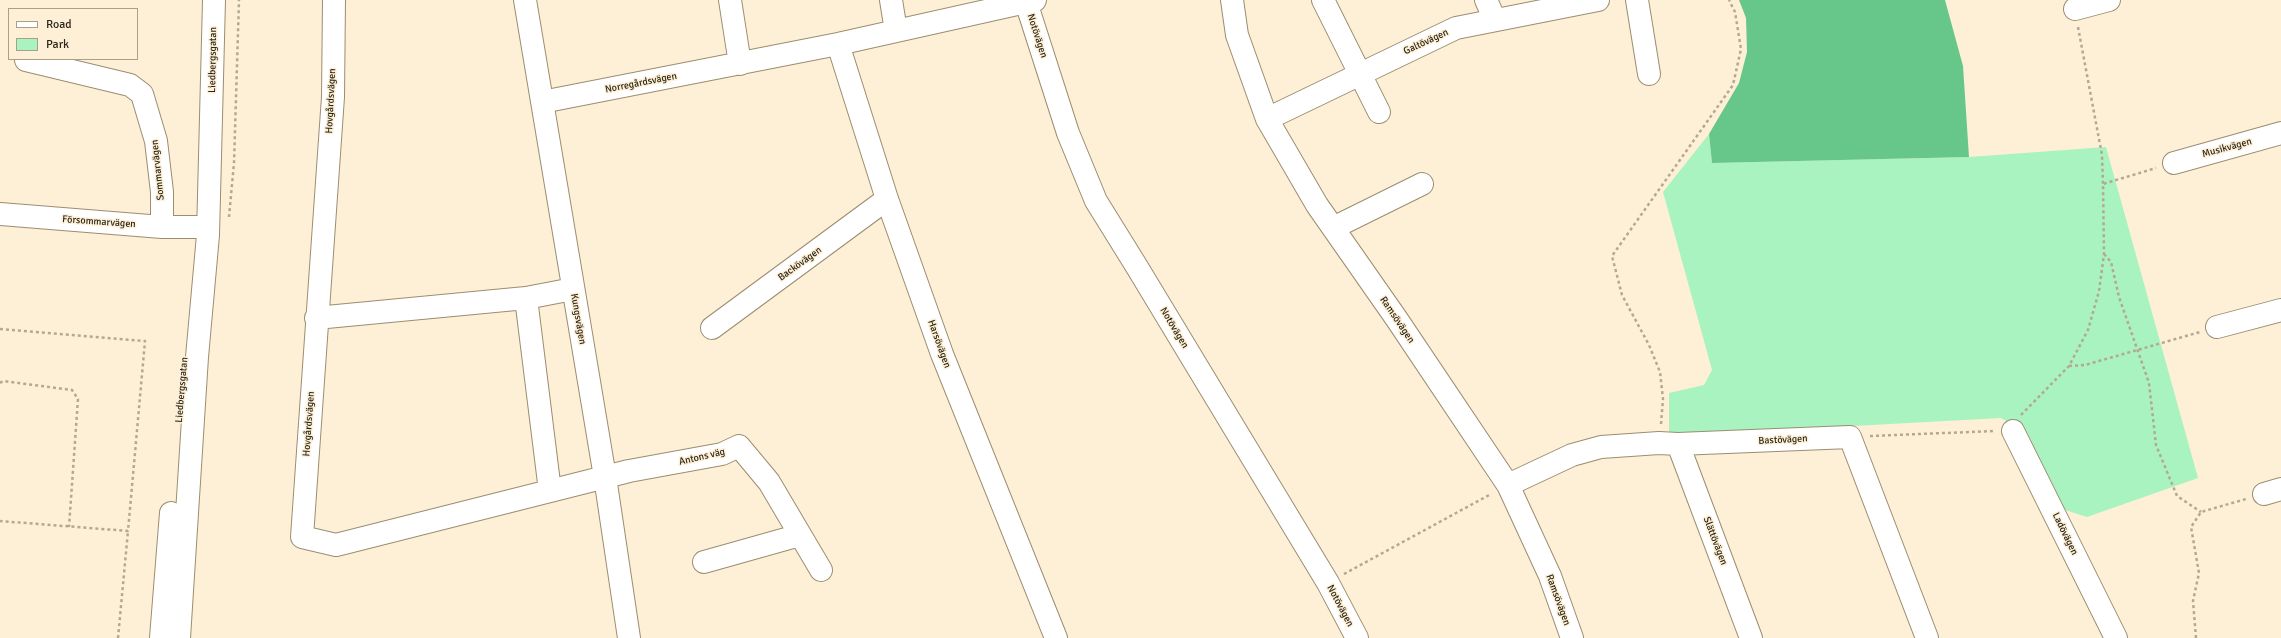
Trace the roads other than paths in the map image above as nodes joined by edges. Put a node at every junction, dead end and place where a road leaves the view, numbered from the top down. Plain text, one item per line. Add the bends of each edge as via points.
1 (214, 0) edge
2 (334, 0) edge
3 (525, 0) edge
4 (730, 0) edge
5 (891, 0) edge
6 (1232, 0) edge
7 (1323, 0) edge
8 (1486, 0) edge
9 (1598, 0) edge
10 (1637, 0) edge
11 (2109, 0) edge
12 (1030, 1) edge
13 (2075, 9) road end
14 (1495, 20) junction
15 (896, 31) junction
16 (838, 44) junction
17 (26, 60) dead end
18 (740, 64) junction
19 (1359, 73) junction
20 (1649, 74) dead end
21 (542, 102) junction
22 (1379, 112) dead end
23 (1267, 119) junction
24 (2281, 133) edge
25 (212, 144) junction
26 (2174, 163) road end
27 (1422, 184) dead end
28 (887, 199) junction
29 (0, 214) edge
30 (162, 226) junction
31 (198, 227) junction
32 (1334, 228) junction
33 (573, 289) junction
34 (526, 298) junction
35 (2281, 310) edge
36 (316, 318) junction
37 (2217, 327) road end
38 (712, 328) dead end
39 (2013, 430) road end
40 (1669, 444) junction
41 (605, 478) junction
42 (1508, 484) junction
43 (550, 491) junction
44 (800, 535) junction
45 (704, 562) dead end
46 (821, 570) dead end
47 (160, 638) edge
48 (179, 638) edge
49 (629, 638) edge
50 (1056, 638) edge
51 (1357, 638) edge
52 (1572, 638) edge
53 (1751, 638) edge
54 (1927, 638) edge
55 (2116, 638) edge

1 - 25 street, Liedbergsgatan
2 - 36 street, Hovgårdsvägen via 333,97
3 - 21 street, Kungsvägen
4 - 18 street
5 - 15 street
6 - 23 street, Ramsövägen via 1237,35
7 - 19 street
8 - 14 street
9 - 14 street, Galtövägen
10 - 20 street
11 - 13 street
12 - 15 street, Norregårdsvägen
12 - 51 street, Notövägen via 1068,133 1096,202 1328,583
14 - 19 street, Galtövägen via 1456,28
15 - 16 street, Norregårdsvägen
16 - 18 street, Norregårdsvägen
16 - 28 street, Harsövägen
17 - 30 street, Sommarvägen via 130,85 142,94 156,142 162,192
18 - 21 street, Norregårdsvägen
19 - 22 street
19 - 23 street, Galtövägen
21 - 33 street, Kungsvägen
23 - 32 street, Ramsövägen via 1317,206
24 - 26 street, Musikvägen
25 - 31 street, Liedbergsgatan
25 - 48 street, Liedbergsgatan via 208,235 196,373
27 - 32 street
28 - 38 street, Backövägen
28 - 50 street, Harsövägen via 942,354
29 - 30 street, Försommarvägen
30 - 31 street, Försommarvägen
31 - 47 street, Liedbergsgatan
32 - 42 street, Ramsövägen
33 - 34 street
33 - 41 street, Kungsvägen
34 - 36 street
34 - 43 street
35 - 37 street
36 - 43 street, Hovgårdsvägen via 302,537 336,545
39 - 55 street, Ladövägen
40 - 42 street, Bastövägen via 1601,447 1572,455
40 - 53 street, Slättövägen
40 - 54 street, Bastövägen via 1850,436
41 - 43 street, Hovgårdsvägen
41 - 44 street, Antons väg via 629,471 722,454 739,446 769,482
41 - 49 street, Kungsvägen
42 - 52 street, Ramsövägen via 1550,576
44 - 45 street
44 - 46 street, Antons väg

